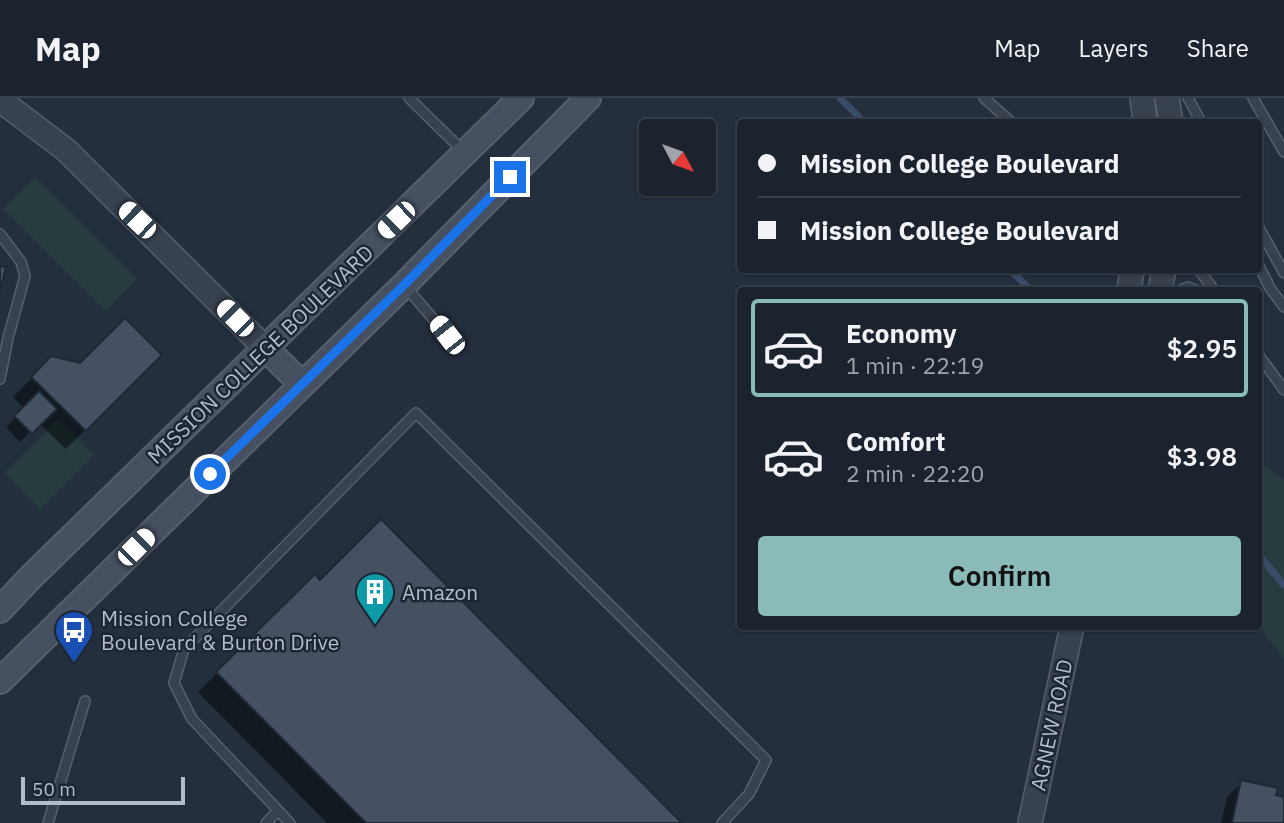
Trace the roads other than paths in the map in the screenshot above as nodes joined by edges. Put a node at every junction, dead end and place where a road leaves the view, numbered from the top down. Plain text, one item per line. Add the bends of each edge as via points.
1 (409, 98) edge
2 (521, 98) edge
3 (588, 98) edge
4 (984, 98) edge
5 (1142, 98) edge
6 (1167, 98) edge
7 (1188, 98) edge
8 (1253, 98) edge
9 (0, 100) edge
10 (1008, 119) edge
11 (1145, 119) edge
12 (1170, 119) edge
13 (1199, 119) edge
14 (1284, 152) edge
15 (465, 153) junction
16 (1262, 233) edge
17 (0, 234) edge
18 (1262, 272) edge
19 (1284, 273) edge
20 (404, 285) junction
21 (1284, 307) edge
22 (447, 335) dead end
23 (265, 348) junction
24 (1262, 360) edge
25 (0, 379) edge
26 (302, 384) junction
27 (1284, 390) edge
28 (2, 603) edge
29 (1071, 630) edge
30 (0, 681) edge
31 (85, 701) dead end
32 (278, 811) junction
33 (48, 823) edge
34 (266, 823) edge
35 (290, 823) edge
36 (722, 823) edge
37 (1030, 823) edge

1 - 15 lane
2 - 15 main road, MISSION COLLEGE BOULEVARD
3 - 20 main road
4 - 10 lane
5 - 11 street
6 - 12 street
7 - 13 lane
8 - 14 lane
9 - 23 street via 66,150
15 - 23 main road, MISSION COLLEGE BOULEVARD
16 - 19 lane
17 - 25 lane via 21,262 25,276
18 - 21 lane
20 - 22 lane
20 - 26 main road
23 - 26 main road
23 - 28 main road, MISSION COLLEGE BOULEVARD
24 - 27 lane
26 - 30 main road
29 - 37 street, AGNEW ROAD
31 - 33 lane
32 - 34 lane
32 - 35 lane
32 - 36 lane via 192,719 174,682 184,649 416,413 766,760 749,794

